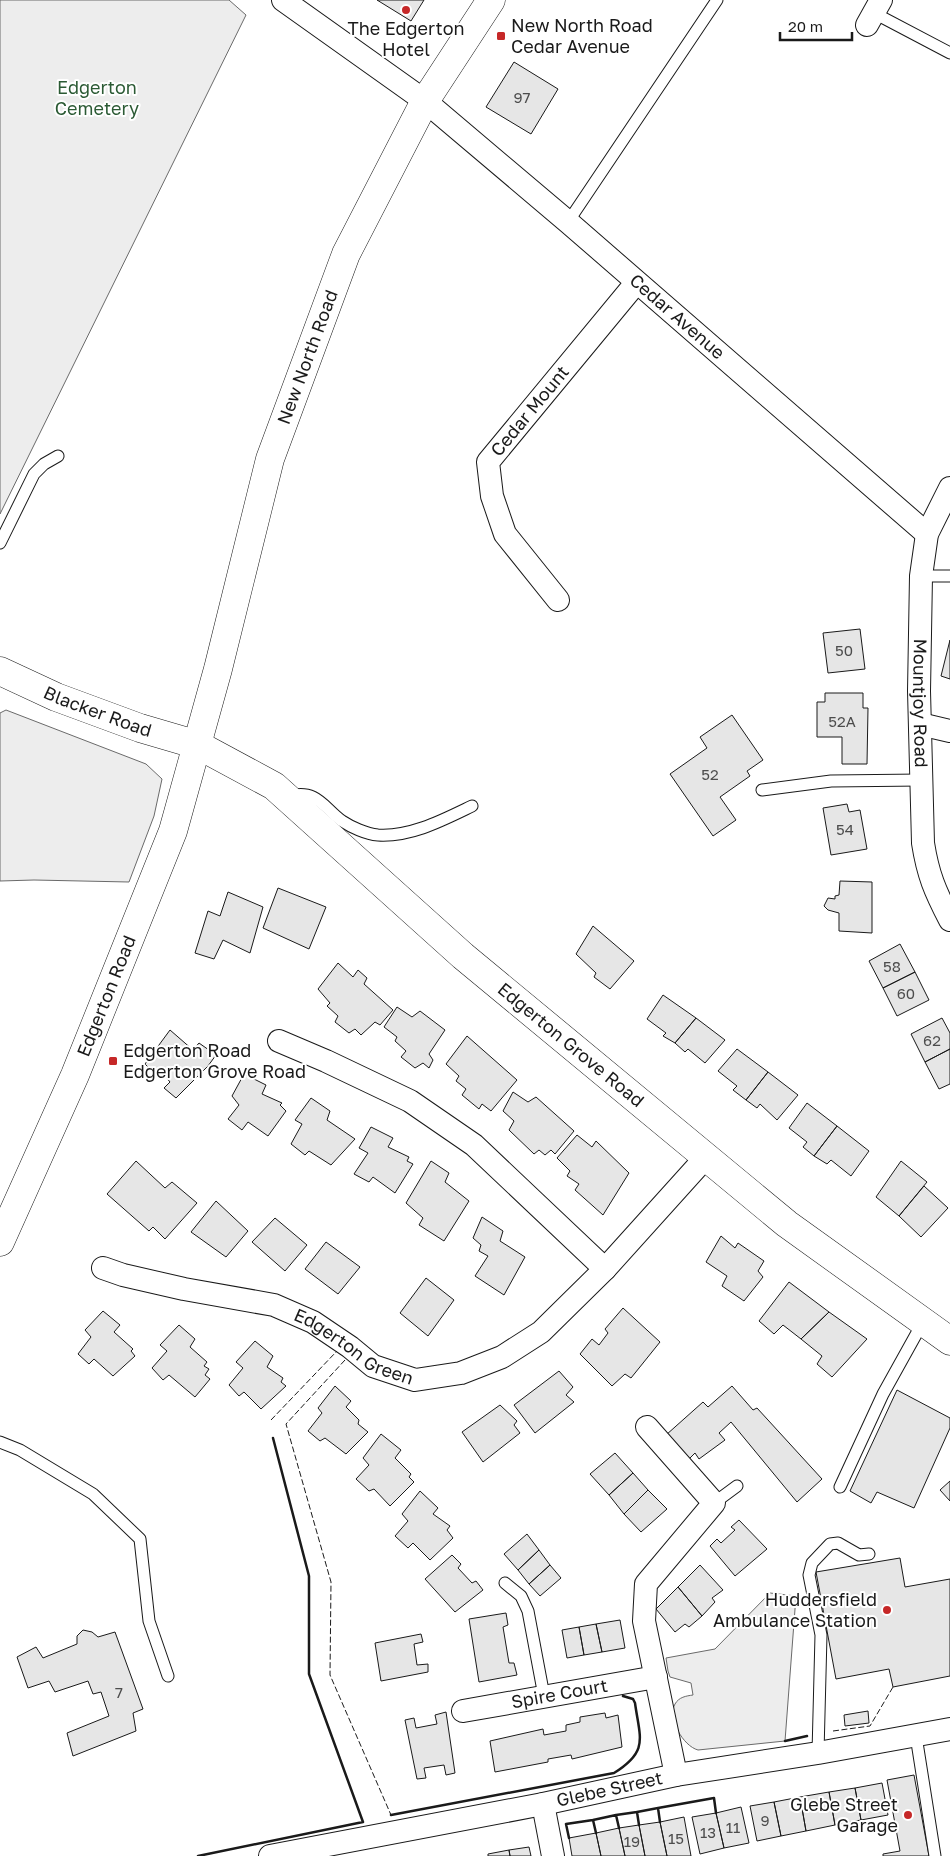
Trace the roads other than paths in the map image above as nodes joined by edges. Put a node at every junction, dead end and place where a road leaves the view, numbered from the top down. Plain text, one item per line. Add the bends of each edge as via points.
1 (283, 0) edge
2 (491, 0) edge
3 (717, 0) edge
4 (874, 13) edge
5 (950, 53) edge
6 (425, 101) junction
7 (568, 222) junction
8 (636, 283) junction
9 (58, 456) dead end
10 (950, 488) edge
11 (927, 534) junction
12 (0, 543) edge
13 (921, 576) junction
14 (950, 576) edge
15 (558, 600) dead end
16 (0, 671) edge
17 (920, 724) junction
18 (950, 731) edge
19 (198, 745) junction
20 (921, 780) junction
21 (762, 790) dead end
22 (286, 798) junction
23 (472, 806) dead end
24 (950, 920) edge
25 (279, 1041) dead end
26 (706, 1157) junction
27 (0, 1242) edge
28 (103, 1268) dead end
29 (605, 1269) junction
30 (923, 1322) junction
31 (950, 1341) edge
32 (648, 1427) dead end
33 (0, 1442) edge
34 (737, 1486) dead end
35 (840, 1487) dead end
36 (714, 1503) junction
37 (869, 1554) dead end
38 (505, 1582) dead end
39 (168, 1676) dead end
40 (656, 1677) junction
41 (544, 1696) junction
42 (462, 1711) dead end
43 (950, 1729) edge
44 (916, 1736) junction
45 (818, 1753) junction
46 (676, 1775) junction
47 (543, 1804) junction
48 (270, 1856) edge
49 (553, 1856) edge
50 (935, 1856) edge

1 - 6 street, Cedar Avenue
2 - 6 main road, New North Road
3 - 7 lane
4 - 5 lane
6 - 7 street, Cedar Avenue
6 - 19 main road, New North Road via 346,254 270,459
7 - 8 street, Cedar Avenue
8 - 11 street, Cedar Avenue
8 - 15 street, Cedar Mount via 488,462 492,496 505,534
9 - 12 lane via 34,474
10 - 11 street, Mountjoy Road
11 - 13 street, Mountjoy Road
13 - 14 lane
13 - 17 street, Mountjoy Road
16 - 19 main road, Blacker Road via 56,697
17 - 18 street
17 - 20 street, Mountjoy Road
19 - 22 main road, Edgerton Grove Road via 274,786
19 - 27 main road, Edgerton Road via 173,832 74,1075
20 - 21 lane via 831,782
20 - 24 street, Mountjoy Road via 923,843 929,875
22 - 23 lane via 300,794 320,800 341,820 376,835 432,825
22 - 26 main road, Edgerton Grove Road via 463,956
25 - 29 street via 410,1101 474,1145
26 - 29 street, Edgerton Green
26 - 30 main road, Edgerton Grove Road via 787,1224
28 - 29 street, Edgerton Green via 175,1287 274,1306 313,1322 374,1366 415,1380 461,1374 502,1357 541,1332
30 - 31 main road, Edgerton Grove Road
30 - 35 lane via 883,1394
32 - 36 street
33 - 39 lane via 20,1450 94,1494 140,1539 149,1621
34 - 36 lane
36 - 40 street via 646,1584 644,1621
37 - 45 lane via 859,1554 838,1543 830,1544 812,1563 809,1575 824,1634
38 - 41 lane via 521,1596 528,1611
40 - 41 street, Spire Court
40 - 46 street
41 - 42 street, Spire Court
43 - 44 street, Glebe Street
44 - 45 street, Glebe Street
44 - 50 lane
45 - 46 street, Glebe Street
46 - 47 street, Glebe Street
47 - 48 street, Glebe Street
47 - 49 street

